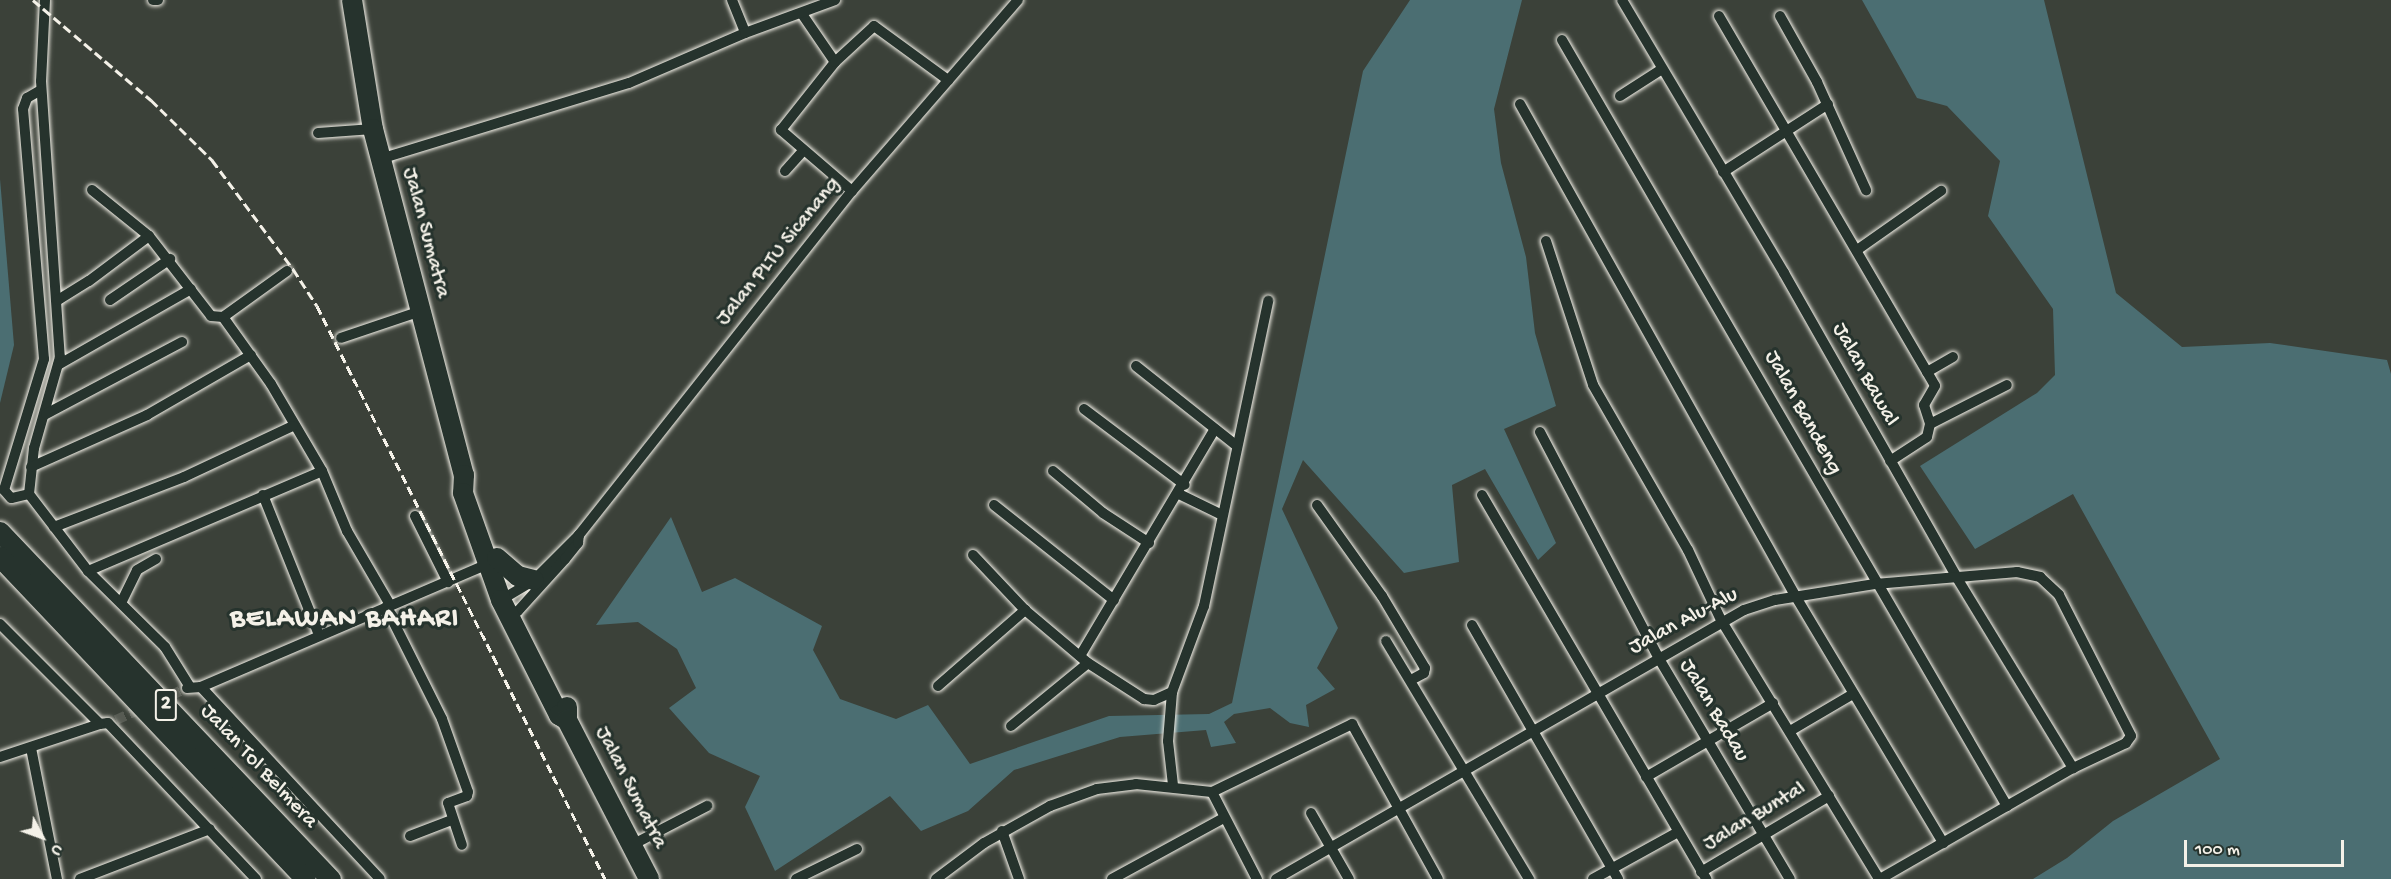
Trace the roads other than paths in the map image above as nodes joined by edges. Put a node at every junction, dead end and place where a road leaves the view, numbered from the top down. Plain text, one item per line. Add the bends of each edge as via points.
1 (45, 0) edge
2 (153, 0) edge
3 (158, 0) edge
4 (352, 0) edge
5 (732, 0) edge
6 (835, 0) edge
7 (1018, 0) edge
8 (1622, 0) edge
9 (802, 14) junction
10 (1719, 16) dead end
11 (1780, 16) dead end
12 (745, 31) junction
13 (1562, 40) dead end
14 (835, 62) junction
15 (1662, 69) junction
16 (948, 80) junction
17 (41, 90) junction
18 (1620, 96) dead end
19 (1520, 104) dead end
20 (1828, 104) junction
21 (373, 129) junction
22 (1788, 130) junction
23 (318, 132) dead end
24 (803, 151) junction
25 (380, 159) junction
26 (786, 171) dead end
27 (1723, 172) junction
28 (1866, 189) dead end
29 (92, 190) dead end
30 (852, 191) junction
31 (1941, 191) dead end
32 (149, 236) junction
33 (1546, 241) dead end
34 (1857, 250) junction
35 (170, 259) junction
36 (287, 271) dead end
37 (191, 289) junction
38 (58, 300) junction
39 (110, 300) dead end
40 (1268, 301) dead end
41 (421, 311) junction
42 (223, 317) junction
43 (341, 338) dead end
44 (182, 342) dead end
45 (251, 355) junction
46 (1953, 357) dead end
47 (58, 365) junction
48 (1136, 366) dead end
49 (1927, 372) junction
50 (2007, 385) dead end
51 (1084, 410) dead end
52 (46, 414) junction
53 (1930, 424) junction
54 (293, 426) junction
55 (1215, 429) junction
56 (1540, 432) dead end
57 (1237, 446) junction
58 (1890, 461) junction
59 (31, 467) junction
60 (322, 471) junction
61 (1053, 471) dead end
62 (1182, 489) junction
63 (29, 494) junction
64 (264, 495) junction
65 (1482, 495) dead end
66 (994, 505) dead end
67 (1317, 505) dead end
68 (1221, 515) junction
69 (415, 516) dead end
70 (54, 527) junction
71 (0, 532) edge
72 (579, 535) junction
73 (1149, 543) junction
74 (973, 555) dead end
75 (0, 557) edge
76 (156, 559) dead end
77 (492, 562) junction
78 (88, 571) junction
79 (1957, 578) junction
80 (534, 580) junction
81 (448, 582) junction
82 (1875, 584) junction
83 (1796, 597) junction
84 (1114, 600) junction
85 (122, 601) junction
86 (509, 605) junction
87 (388, 606) junction
88 (1025, 610) junction
89 (1721, 620) junction
90 (0, 624) edge
91 (1472, 625) dead end
92 (319, 635) junction
93 (1386, 641) dead end
94 (1658, 657) junction
95 (1084, 660) junction
96 (1411, 680) junction
97 (938, 686) dead end
98 (193, 687) junction
99 (1172, 692) junction
100 (1595, 693) junction
101 (1853, 694) junction
102 (1773, 703) junction
103 (108, 722) junction
104 (1011, 726) dead end
105 (1530, 731) junction
106 (1790, 731) junction
107 (1709, 741) junction
108 (31, 748) junction
109 (0, 758) edge
110 (2073, 768) junction
111 (1465, 769) junction
112 (1646, 777) junction
113 (1173, 785) junction
114 (1212, 792) junction
115 (1829, 796) junction
116 (707, 806) dead end
117 (2007, 806) junction
118 (1396, 809) junction
119 (1311, 813) dead end
120 (1224, 818) junction
121 (452, 820) junction
122 (210, 830) junction
123 (1002, 831) junction
124 (1678, 832) junction
125 (1764, 835) junction
126 (410, 836) dead end
127 (1943, 843) junction
128 (462, 845) dead end
129 (632, 845) junction
130 (1330, 847) junction
131 (857, 849) dead end
132 (1611, 868) junction
133 (1703, 875) edge
134 (942, 877) edge
135 (57, 879) edge
136 (80, 879) edge
137 (256, 879) edge
138 (306, 879) edge
139 (331, 879) edge
140 (380, 879) edge
141 (649, 879) edge
142 (796, 879) edge
143 (1019, 879) edge
144 (1112, 879) edge
145 (1257, 879) edge
146 (1276, 879) edge
147 (1349, 879) edge
148 (1438, 879) edge
149 (1529, 879) edge
150 (1593, 879) edge
151 (1618, 879) edge
152 (1790, 879) edge
153 (1880, 879) edge

1 - 17 street
2 - 3 street
4 - 21 highway, Jalan Sumatra
5 - 12 street
6 - 9 street
7 - 16 street, Jalan PLTU Sicanang
8 - 15 street, Jalan Bawal
9 - 12 street
9 - 14 street
10 - 22 street
11 - 20 street
12 - 25 street via 629,83
13 - 82 street, Jalan Bandeng via 1732,327
14 - 16 street via 874,26
14 - 24 street via 782,126 782,134
15 - 18 street
15 - 27 street, Jalan Bawal
16 - 30 street, Jalan PLTU Sicanang
17 - 38 street
17 - 63 street via 27,98 23,109 45,350 41,375 4,490 11,498
19 - 83 street
20 - 22 street
20 - 28 street
21 - 23 street
21 - 25 highway, Jalan Sumatra
22 - 27 street
22 - 34 street
24 - 26 street
24 - 30 street
25 - 41 highway, Jalan Sumatra
27 - 58 street, Jalan Bawal
29 - 32 street
30 - 72 street, Jalan PLTU Sicanang
31 - 34 street
32 - 35 street
32 - 38 street
33 - 89 street via 1593,385 1688,550
34 - 49 street
35 - 37 street
35 - 39 street
36 - 42 street
37 - 42 street via 211,316
37 - 47 street
38 - 47 street
40 - 57 street
41 - 43 street
41 - 77 highway, Jalan Sumatra via 464,475 474,490
42 - 45 street
44 - 52 street
45 - 54 street
45 - 59 street via 147,415
46 - 49 street
47 - 52 street
48 - 55 street
49 - 53 street via 1935,388 1924,405
50 - 53 street
51 - 62 street
52 - 59 street
53 - 58 street via 1923,441
54 - 60 street
54 - 70 street via 184,477
55 - 57 street
55 - 62 street
56 - 94 street, Jalan Badau
57 - 68 street
58 - 79 street, Jalan Bawal
59 - 63 street
60 - 64 street
60 - 87 street via 347,531
61 - 73 street via 1103,513
62 - 68 street
62 - 73 street
63 - 70 street
64 - 78 street
64 - 92 street
65 - 100 street
66 - 84 street
67 - 96 street via 1382,596 1425,668 1424,673
68 - 99 street via 1204,606
69 - 81 street
70 - 78 street
71 - 139 highway, Jalan Tol Belmera / 2
72 - 80 street, Jalan PLTU Sicanang
72 - 86 street, Jalan PLTU Sicanang via 566,559
73 - 84 street
74 - 88 street
75 - 138 highway, Jalan Tol Belmera / 2
76 - 85 street via 135,572
77 - 80 highway
77 - 81 street
77 - 86 highway, Jalan Sumatra
78 - 85 street
79 - 82 street, Jalan Alu-Alu
79 - 110 street, Jalan Bawal
79 - 110 street, Jalan Alu-Alu via 2017,572 2040,577 2050,584 2132,736 2126,743
80 - 86 street, Jalan PLTU Sicanang
81 - 87 street
82 - 83 street, Jalan Alu-Alu
82 - 117 street, Jalan Bandeng
83 - 89 street, Jalan Alu-Alu via 1759,604
83 - 101 street
84 - 95 street
85 - 98 street via 165,647
86 - 129 highway, Jalan Sumatra via 568,709 567,720
87 - 92 street
87 - 121 street via 442,719 468,792 467,796 448,803
88 - 95 street
88 - 97 street
89 - 94 street, Jalan Alu-Alu
89 - 102 street
90 - 103 street
91 - 105 street
92 - 98 street
93 - 96 street
94 - 100 street, Jalan Alu-Alu
94 - 107 street, Jalan Badau
95 - 99 street via 1144,699 1154,700
95 - 104 street
96 - 111 street
98 - 140 street
99 - 113 street via 1168,741
100 - 105 street, Jalan Alu-Alu
100 - 112 street
101 - 106 street
101 - 127 street
102 - 106 street
102 - 107 street
103 - 108 street
103 - 122 street
105 - 111 street, Jalan Alu-Alu
105 - 132 street
106 - 115 street
107 - 112 street
107 - 125 street, Jalan Badau
108 - 109 street
108 - 135 street
110 - 117 street
111 - 118 street, Jalan Alu-Alu
111 - 149 street
112 - 124 street
113 - 114 street
113 - 123 street via 1136,784 1089,791
114 - 118 street via 1352,724
114 - 120 street
115 - 125 street, Jalan Buntal
115 - 153 street
116 - 129 street
117 - 127 street
118 - 130 street, Jalan Alu-Alu
118 - 148 street
119 - 130 street
120 - 144 street
120 - 145 street
121 - 126 street
121 - 128 street
122 - 136 street
122 - 137 street
123 - 134 street
123 - 143 street
124 - 132 street
124 - 133 street
125 - 133 street, Jalan Buntal
125 - 152 street, Jalan Badau
127 - 153 street
129 - 141 highway, Jalan Sumatra
130 - 146 street, Jalan Alu-Alu
130 - 147 street
131 - 142 street
132 - 150 street
132 - 151 street

